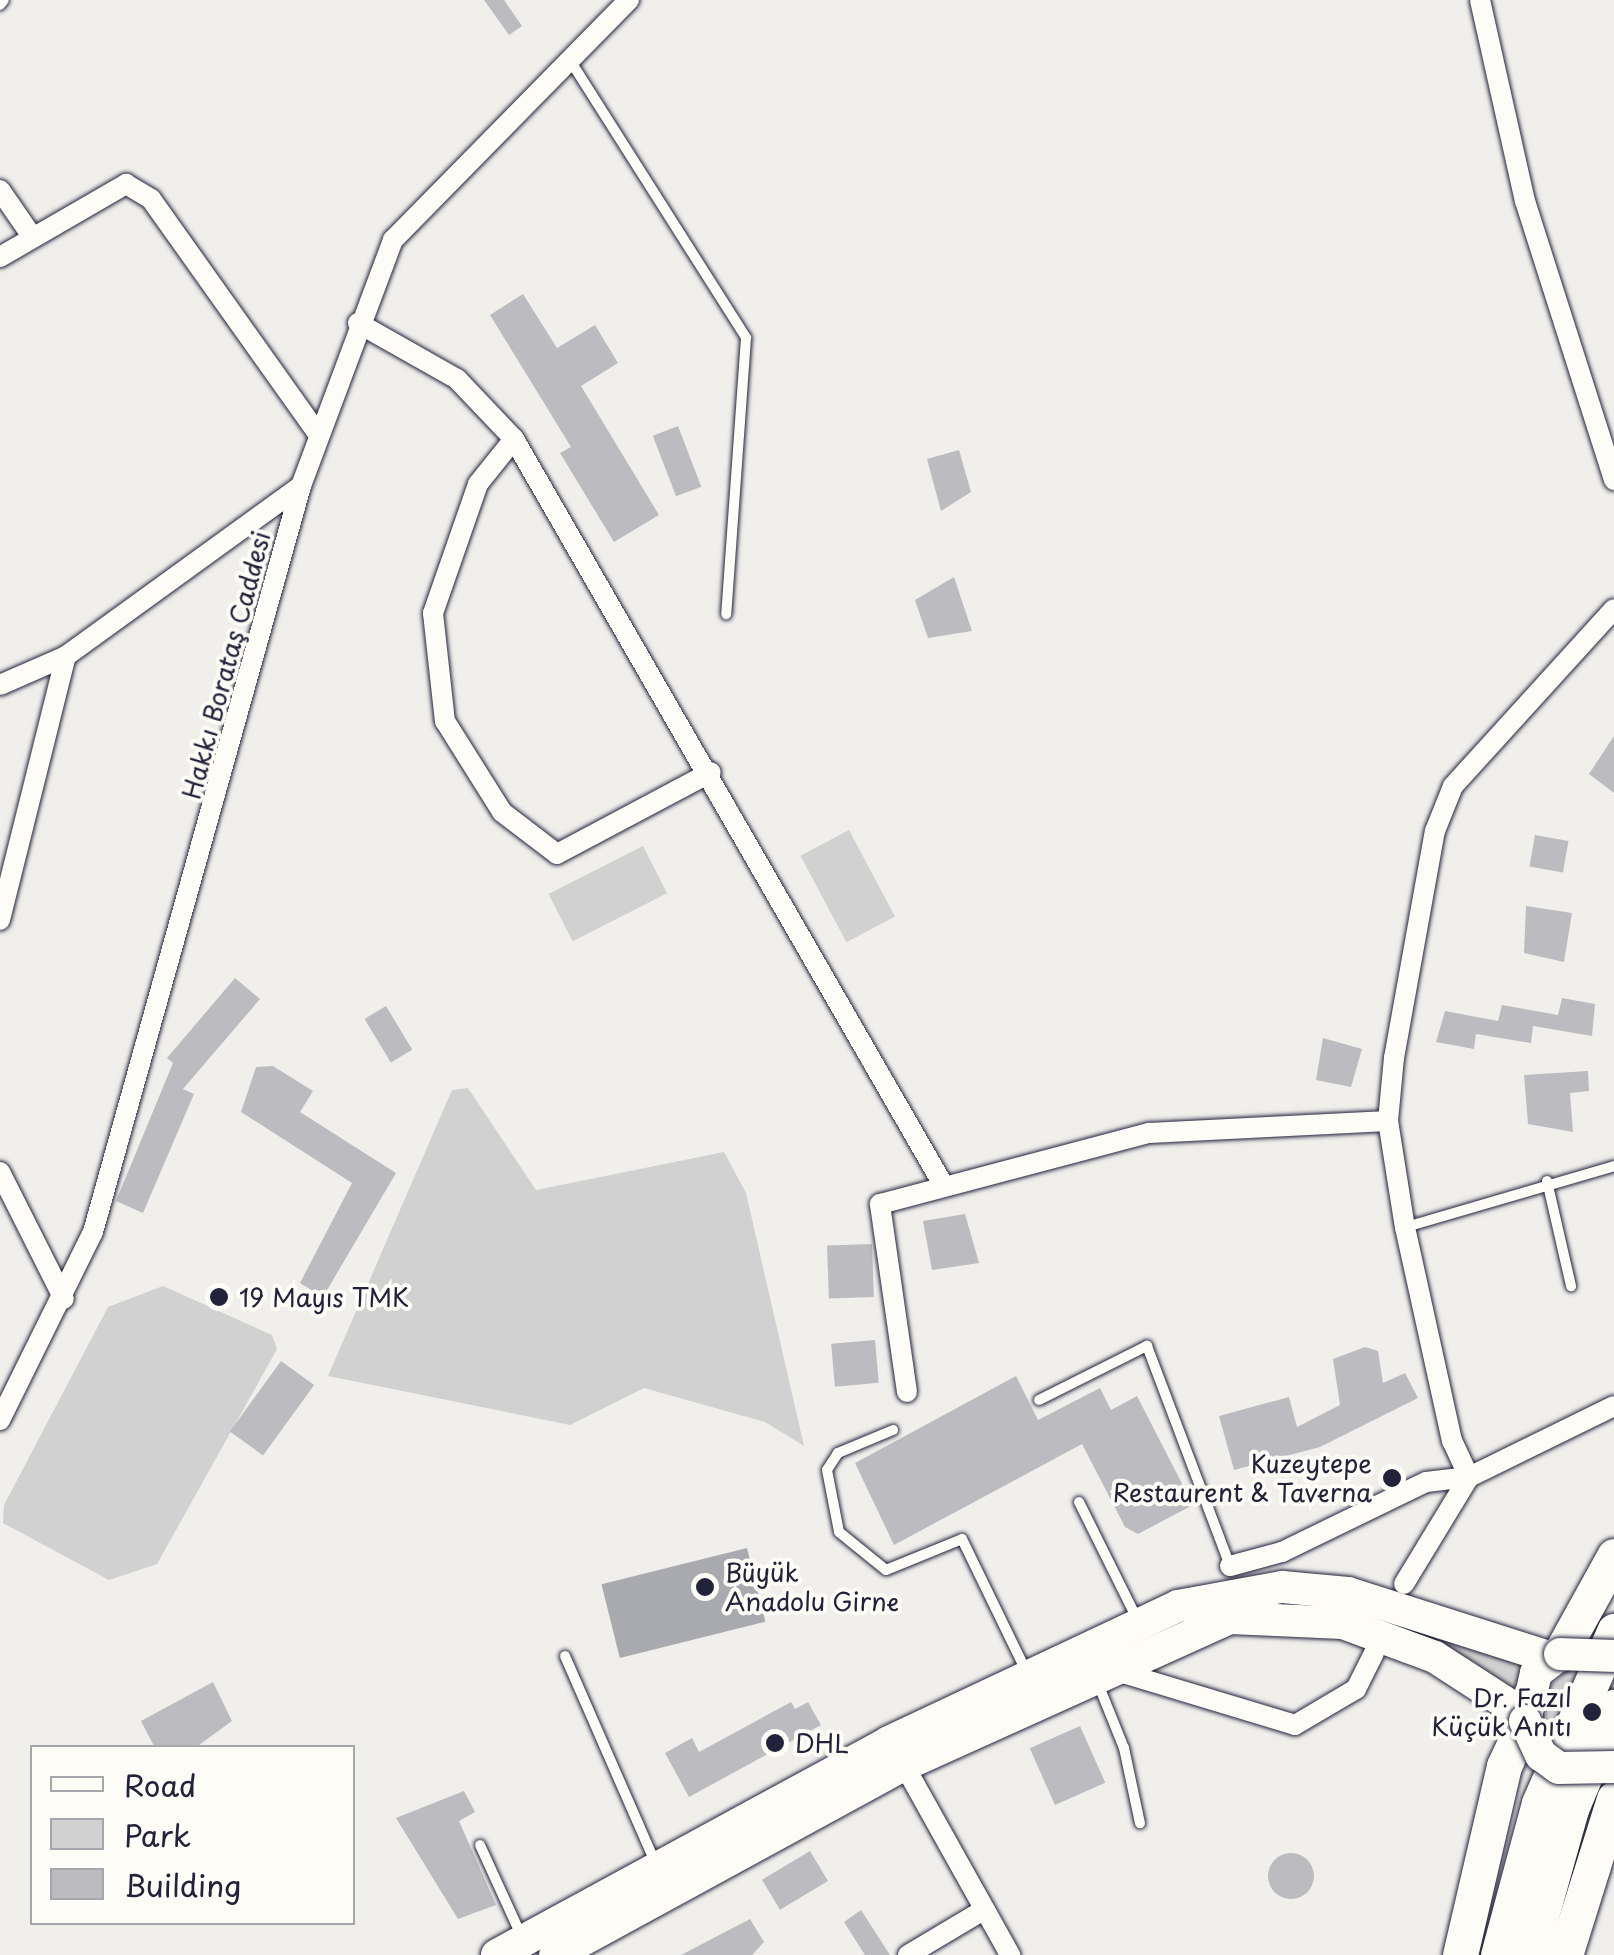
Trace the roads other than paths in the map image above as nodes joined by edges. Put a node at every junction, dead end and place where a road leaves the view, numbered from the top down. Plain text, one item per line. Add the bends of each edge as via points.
1 (629, 0) edge
2 (1480, 0) edge
3 (573, 65) junction
4 (0, 190) edge
5 (32, 235) junction
6 (0, 257) edge
7 (358, 323) junction
8 (319, 435) junction
9 (514, 438) junction
10 (1614, 480) edge
11 (301, 486) junction
12 (1614, 609) edge
13 (726, 614) dead end
14 (66, 656) junction
15 (0, 685) edge
16 (711, 772) junction
17 (0, 920) edge
18 (1388, 1121) junction
19 (1614, 1166) edge
20 (0, 1172) edge
21 (942, 1181) junction
22 (1548, 1181) junction
23 (1404, 1228) junction
24 (1571, 1286) dead end
25 (64, 1299) junction
26 (906, 1392) dead end
27 (1038, 1400) dead end
28 (1614, 1406) edge
29 (0, 1420) edge
30 (893, 1430) dead end
31 (1469, 1477) junction
32 (1079, 1502) dead end
33 (1614, 1556) edge
34 (1230, 1566) joint
35 (1404, 1584) dead end
36 (1140, 1624) junction
37 (1614, 1630) edge
38 (1374, 1653) dead end
39 (565, 1656) dead end
40 (1556, 1656) junction
41 (1614, 1656) edge
42 (1102, 1671) junction
43 (1029, 1676) junction
44 (1614, 1707) edge
45 (1524, 1717) junction
46 (904, 1765) junction
47 (1614, 1767) edge
48 (1614, 1799) edge
49 (1555, 1806) junction
50 (1140, 1823) dead end
51 (480, 1845) dead end
52 (658, 1868) junction
53 (980, 1912) junction
54 (510, 1948) edge
55 (556, 1955) edge
56 (908, 1955) edge
57 (1010, 1955) edge
58 (1460, 1955) edge
59 (1498, 1955) edge
60 (1530, 1955) edge
61 (1565, 1955) edge

1 - 3 street, Hakkı Borataş Caddesi
2 - 10 street via 1526,201
3 - 7 street, Hakkı Borataş Caddesi via 432,193 393,240
3 - 13 lane via 746,338
4 - 5 street
5 - 6 street
5 - 8 street via 107,188 126,184 151,199
7 - 8 street, Hakkı Borataş Caddesi
7 - 9 street via 457,379
8 - 11 street, Hakkı Borataş Caddesi
9 - 16 street
9 - 16 street via 478,484 433,613 445,721 502,812 526,839 557,854
11 - 14 street
11 - 25 street, Hakkı Borataş Caddesi via 93,1232
12 - 18 street via 1453,786 1435,830
14 - 15 street
14 - 17 street
16 - 21 street
18 - 21 street via 1149,1133
18 - 23 street
19 - 22 lane
20 - 25 street
21 - 26 street via 880,1204
22 - 23 lane
22 - 24 lane
23 - 31 street via 1452,1442
25 - 29 street, Hakkı Borataş Caddesi
27 - 34 lane via 1147,1346
28 - 31 street
30 - 43 lane via 838,1453 827,1470 838,1532 886,1570 962,1539
31 - 34 street via 1426,1482 1282,1552
31 - 35 street
32 - 36 lane
33 - 40 highway
36 - 40 main road via 1212,1597 1282,1586 1348,1593
36 - 43 main road
37 - 49 highway
38 - 42 street via 1356,1689 1295,1725
39 - 52 lane
40 - 41 main road, bridge
40 - 45 main road via 1536,1673
42 - 45 main road via 1230,1618 1282,1614 1405,1644
42 - 46 main road
42 - 50 lane
43 - 52 main road
44 - 49 highway
45 - 47 main road, bridge via 1541,1755 1560,1768
45 - 58 highway via 1504,1766
46 - 53 street
46 - 55 main road
48 - 61 highway
49 - 59 highway
49 - 60 highway
51 - 54 lane
52 - 54 main road
53 - 56 street
53 - 57 street

